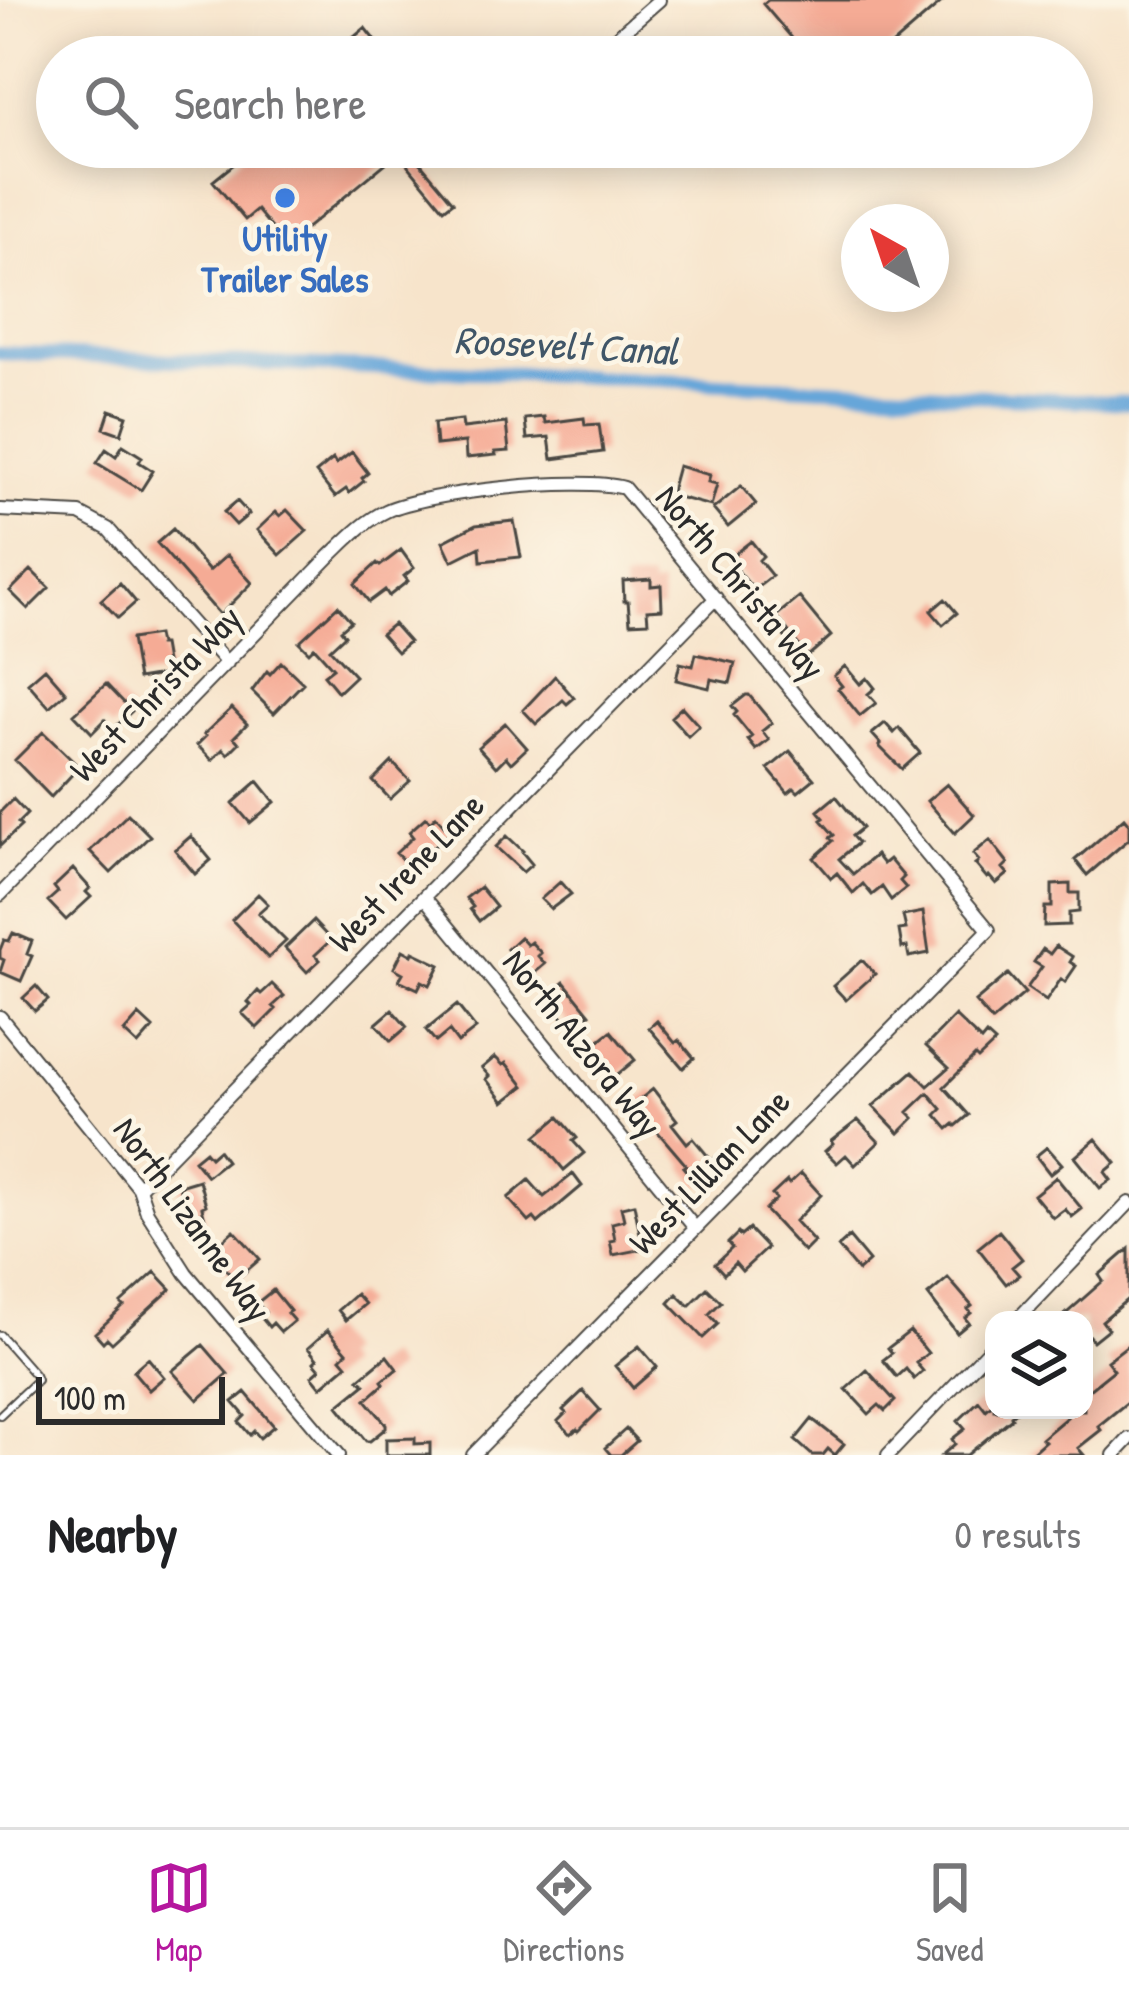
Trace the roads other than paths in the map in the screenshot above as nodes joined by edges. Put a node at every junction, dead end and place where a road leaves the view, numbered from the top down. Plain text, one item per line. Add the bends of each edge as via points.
1 (659, 0) edge
2 (618, 36) edge
3 (0, 510) edge
4 (354, 533) joint
5 (716, 598) junction
6 (227, 663) junction
7 (0, 895) edge
8 (424, 897) junction
9 (989, 931) joint
10 (0, 1017) edge
11 (139, 1188) junction
12 (1129, 1203) edge
13 (695, 1228) junction
14 (1026, 1311) edge
15 (0, 1335) edge
16 (985, 1353) edge
17 (0, 1415) edge
18 (1129, 1439) edge
19 (338, 1455) edge
20 (473, 1455) edge
21 (888, 1455) edge
22 (1114, 1455) edge

1 - 2 street
3 - 6 street via 80,514 108,529
4 - 5 street, North Christa Way via 416,500 604,483 624,488
4 - 6 street, West Christa Way
5 - 8 street, West Irene Lane
5 - 9 street, North Christa Way
6 - 7 street, West Christa Way
8 - 11 street, West Irene Lane
8 - 13 street, North Alzora Way
9 - 13 street, West Lillian Lane
10 - 11 street, North Lizanne Way
11 - 19 street, North Lizanne Way via 186,1273
12 - 14 street
13 - 20 street, West Lillian Lane
15 - 17 lane via 37,1381
16 - 21 street
18 - 22 street

